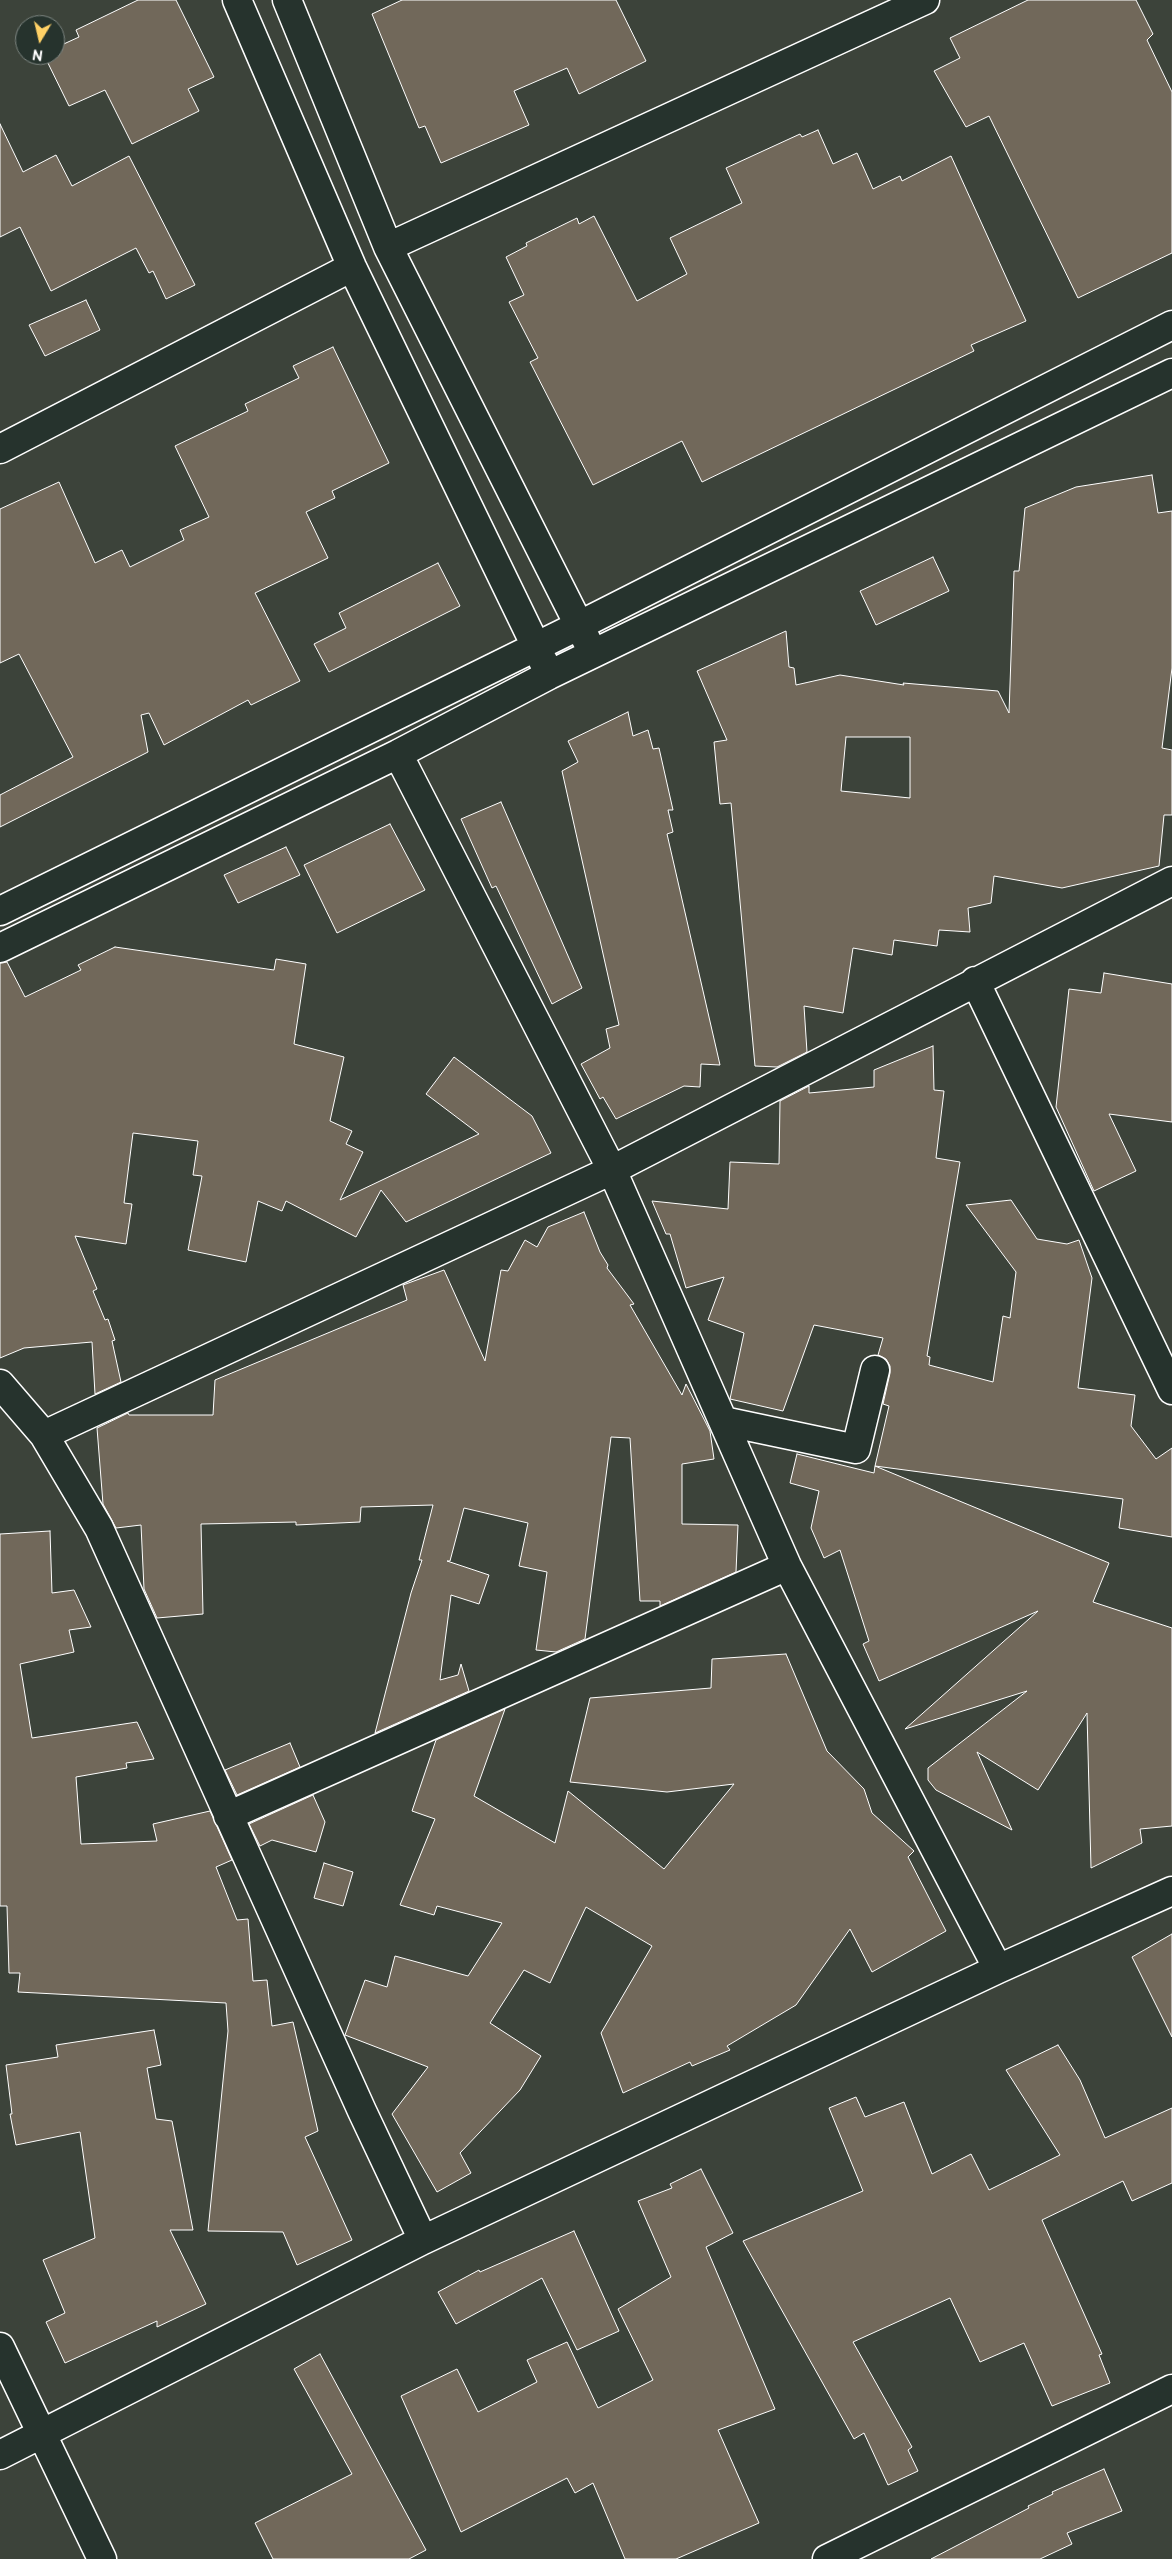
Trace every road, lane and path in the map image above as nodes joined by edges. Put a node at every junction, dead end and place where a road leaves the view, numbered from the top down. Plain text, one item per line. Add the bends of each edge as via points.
1 (236, 0) edge
2 (286, 0) edge
3 (925, 0) edge
4 (388, 248) junction
5 (352, 267) junction
6 (1172, 325) edge
7 (1172, 373) edge
8 (0, 449) edge
9 (580, 625) junction
10 (536, 646) junction
11 (593, 654) junction
12 (549, 675) junction
13 (398, 754) junction
14 (1172, 881) edge
15 (0, 911) edge
16 (0, 948) edge
17 (975, 981) junction
18 (612, 1170) junction
19 (874, 1370) dead end
20 (0, 1384) edge
21 (1172, 1390) edge
22 (723, 1421) junction
23 (44, 1435) junction
24 (786, 1566) junction
25 (228, 1816) junction
26 (1172, 1891) edge
27 (998, 1968) junction
28 (423, 2240) junction
29 (0, 2347) edge
30 (1172, 2390) edge
31 (42, 2435) junction
32 (0, 2455) edge
33 (102, 2559) edge
34 (827, 2559) edge

1 - 5 street
2 - 4 street
3 - 4 street
4 - 9 street
5 - 8 street
5 - 10 street
6 - 9 street
7 - 11 street
9 - 10 street
9 - 11 street
10 - 12 street
10 - 15 street
11 - 12 street
12 - 13 street
13 - 16 street
13 - 18 street
14 - 17 street
17 - 18 street
17 - 21 street
18 - 22 street
18 - 23 street
19 - 22 street via 856,1449
20 - 23 street
22 - 24 street
23 - 25 street via 99,1528
24 - 25 street
24 - 27 street
25 - 28 street
26 - 27 street
27 - 28 street
28 - 31 street
29 - 31 street
30 - 34 street
31 - 32 street
31 - 33 street

